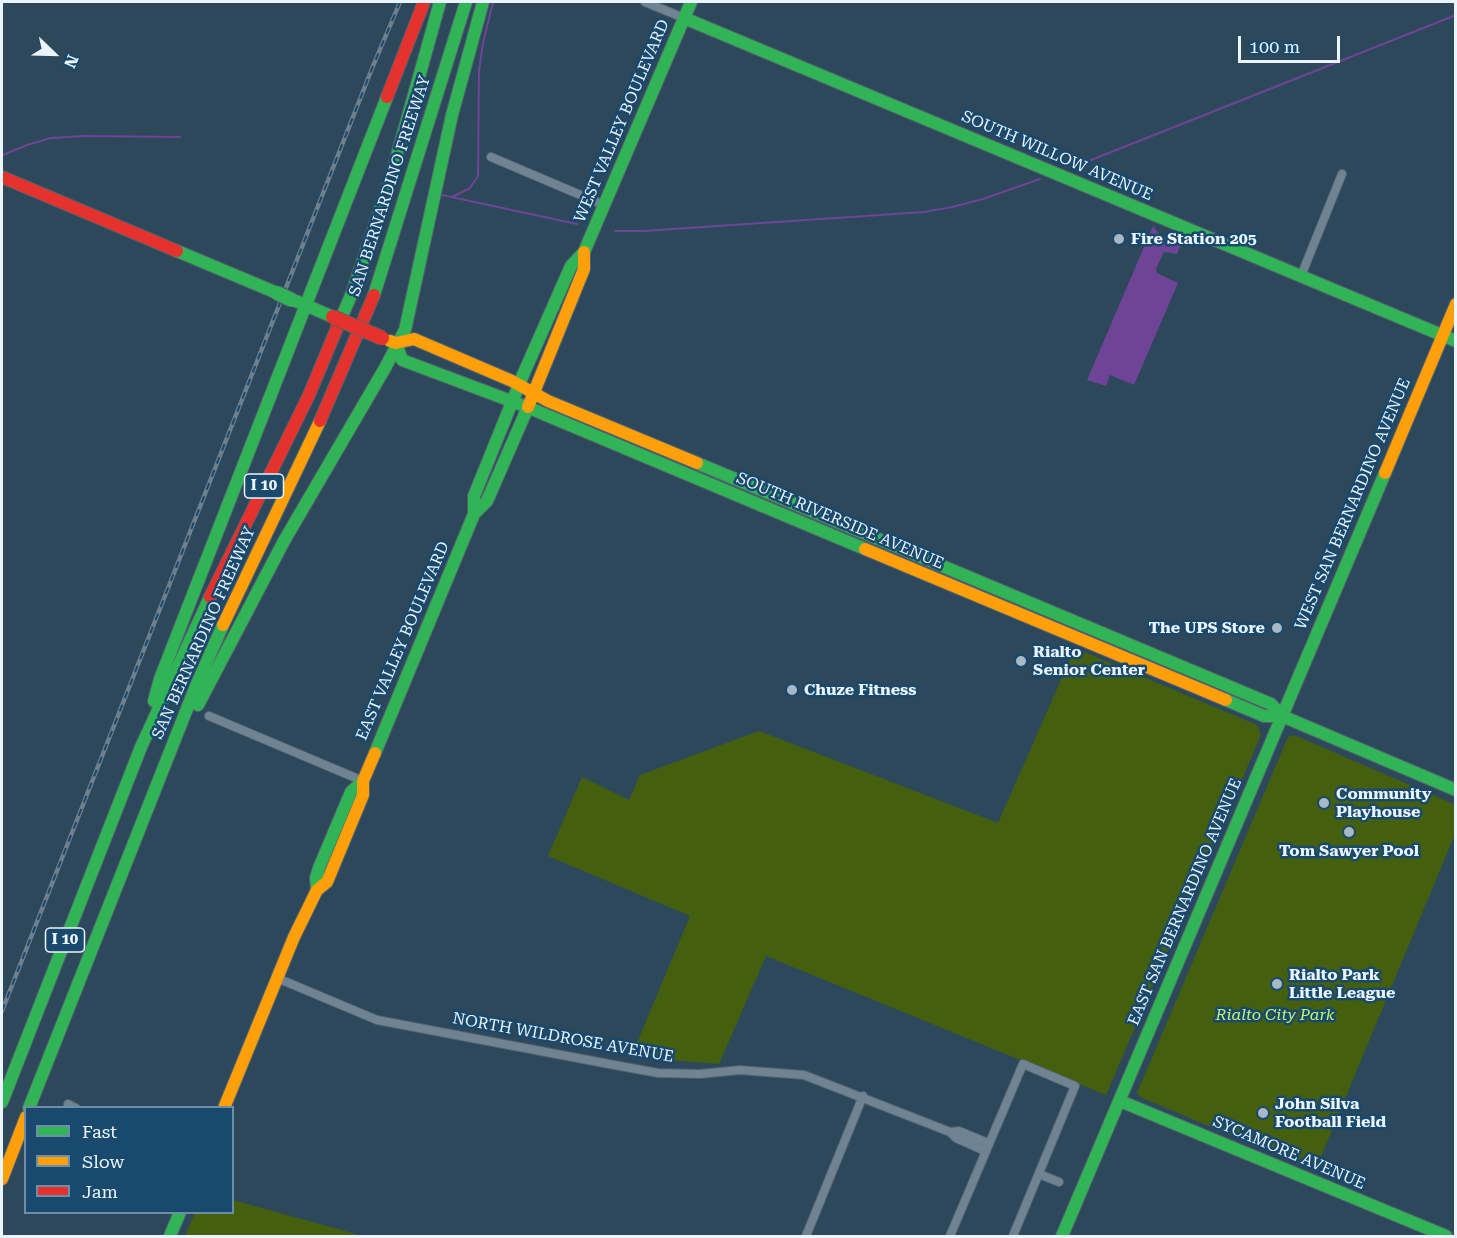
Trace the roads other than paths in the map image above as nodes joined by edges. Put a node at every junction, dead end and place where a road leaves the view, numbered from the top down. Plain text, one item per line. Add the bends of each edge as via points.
1 (424, 2) edge
2 (440, 2) edge
3 (466, 2) edge
4 (483, 2) edge
5 (645, 2) edge
6 (691, 2) edge
7 (684, 18) junction
8 (491, 157) dead end
9 (1342, 174) dead end
10 (2, 177) edge
11 (604, 205) junction
12 (584, 252) junction
13 (1301, 276) junction
14 (1455, 304) edge
15 (312, 308) junction
16 (1442, 336) junction
17 (1455, 341) edge
18 (396, 343) junction
19 (516, 394) junction
20 (530, 400) junction
21 (474, 514) junction
22 (865, 549) junction
23 (913, 553) junction
24 (209, 716) dead end
25 (1281, 716) junction
26 (141, 747) junction
27 (363, 782) junction
28 (1455, 790) edge
29 (115, 888) junction
30 (277, 978) junction
31 (863, 1096) junction
32 (1120, 1101) junction
33 (2, 1102) edge
34 (29, 1106) edge
35 (224, 1106) edge
36 (24, 1122) edge
37 (987, 1147) junction
38 (1039, 1174) junction
39 (2, 1179) edge
40 (1059, 1182) dead end
41 (179, 1214) edge
42 (170, 1236) edge
43 (806, 1236) edge
44 (950, 1236) edge
45 (1013, 1236) edge
46 (1062, 1236) edge
47 (1446, 1236) edge

1 - 15 main road
2 - 26 main road, SAN BERNARDINO FREEWAY / I 10 via 389,183 352,293 309,395
3 - 29 main road, SAN BERNARDINO FREEWAY / I 10 via 372,301 328,404 221,628
4 - 18 main road via 452,115 412,305 405,330
5 - 7 street, SOUTH WILLOW AVENUE
6 - 7 main road, WEST VALLEY BOULEVARD
7 - 11 main road, WEST VALLEY BOULEVARD
7 - 13 main road, SOUTH WILLOW AVENUE
8 - 11 street
9 - 13 street
10 - 15 main road, SOUTH RIVERSIDE AVENUE, bridge
11 - 12 main road, WEST VALLEY BOULEVARD
12 - 19 main road, WEST VALLEY BOULEVARD via 571,266
12 - 20 main road, WEST VALLEY BOULEVARD via 584,269
13 - 16 main road, SOUTH WILLOW AVENUE
14 - 16 main road, WEST SAN BERNARDINO AVENUE
15 - 18 main road, SOUTH RIVERSIDE AVENUE, bridge
15 - 26 main road via 160,679
16 - 17 main road, SOUTH WILLOW AVENUE
16 - 25 main road, WEST SAN BERNARDINO AVENUE
18 - 19 main road, SOUTH RIVERSIDE AVENUE via 414,339
18 - 19 main road, SOUTH RIVERSIDE AVENUE via 402,360
18 - 29 main road via 203,694 158,804
19 - 20 main road, SOUTH RIVERSIDE AVENUE
19 - 21 main road, EAST VALLEY BOULEVARD via 474,496
20 - 21 main road, EAST VALLEY BOULEVARD via 487,501
20 - 22 main road, SOUTH RIVERSIDE AVENUE
20 - 23 main road, SOUTH RIVERSIDE AVENUE
21 - 27 main road, EAST VALLEY BOULEVARD
22 - 23 main road via 875,547 904,557
22 - 25 main road, SOUTH RIVERSIDE AVENUE via 1265,716
23 - 25 main road, SOUTH RIVERSIDE AVENUE via 1271,704
24 - 27 street
25 - 28 main road, SOUTH RIVERSIDE AVENUE
25 - 32 main road, EAST SAN BERNARDINO AVENUE
26 - 33 main road, SAN BERNARDINO FREEWAY / I 10
27 - 30 main road via 351,792 339,819 319,868 317,890
29 - 34 main road, SAN BERNARDINO FREEWAY / I 10
30 - 31 street, NORTH WILDROSE AVENUE via 388,1022 657,1073 792,1072
30 - 35 main road
31 - 37 street, NORTH WILDROSE AVENUE via 956,1138
31 - 43 street
32 - 46 main road, EAST SAN BERNARDINO AVENUE
32 - 47 main road, SYCAMORE AVENUE
36 - 39 main road
37 - 38 street via 1023,1064 1075,1086
37 - 44 street
38 - 40 street
38 - 45 street
41 - 42 main road

